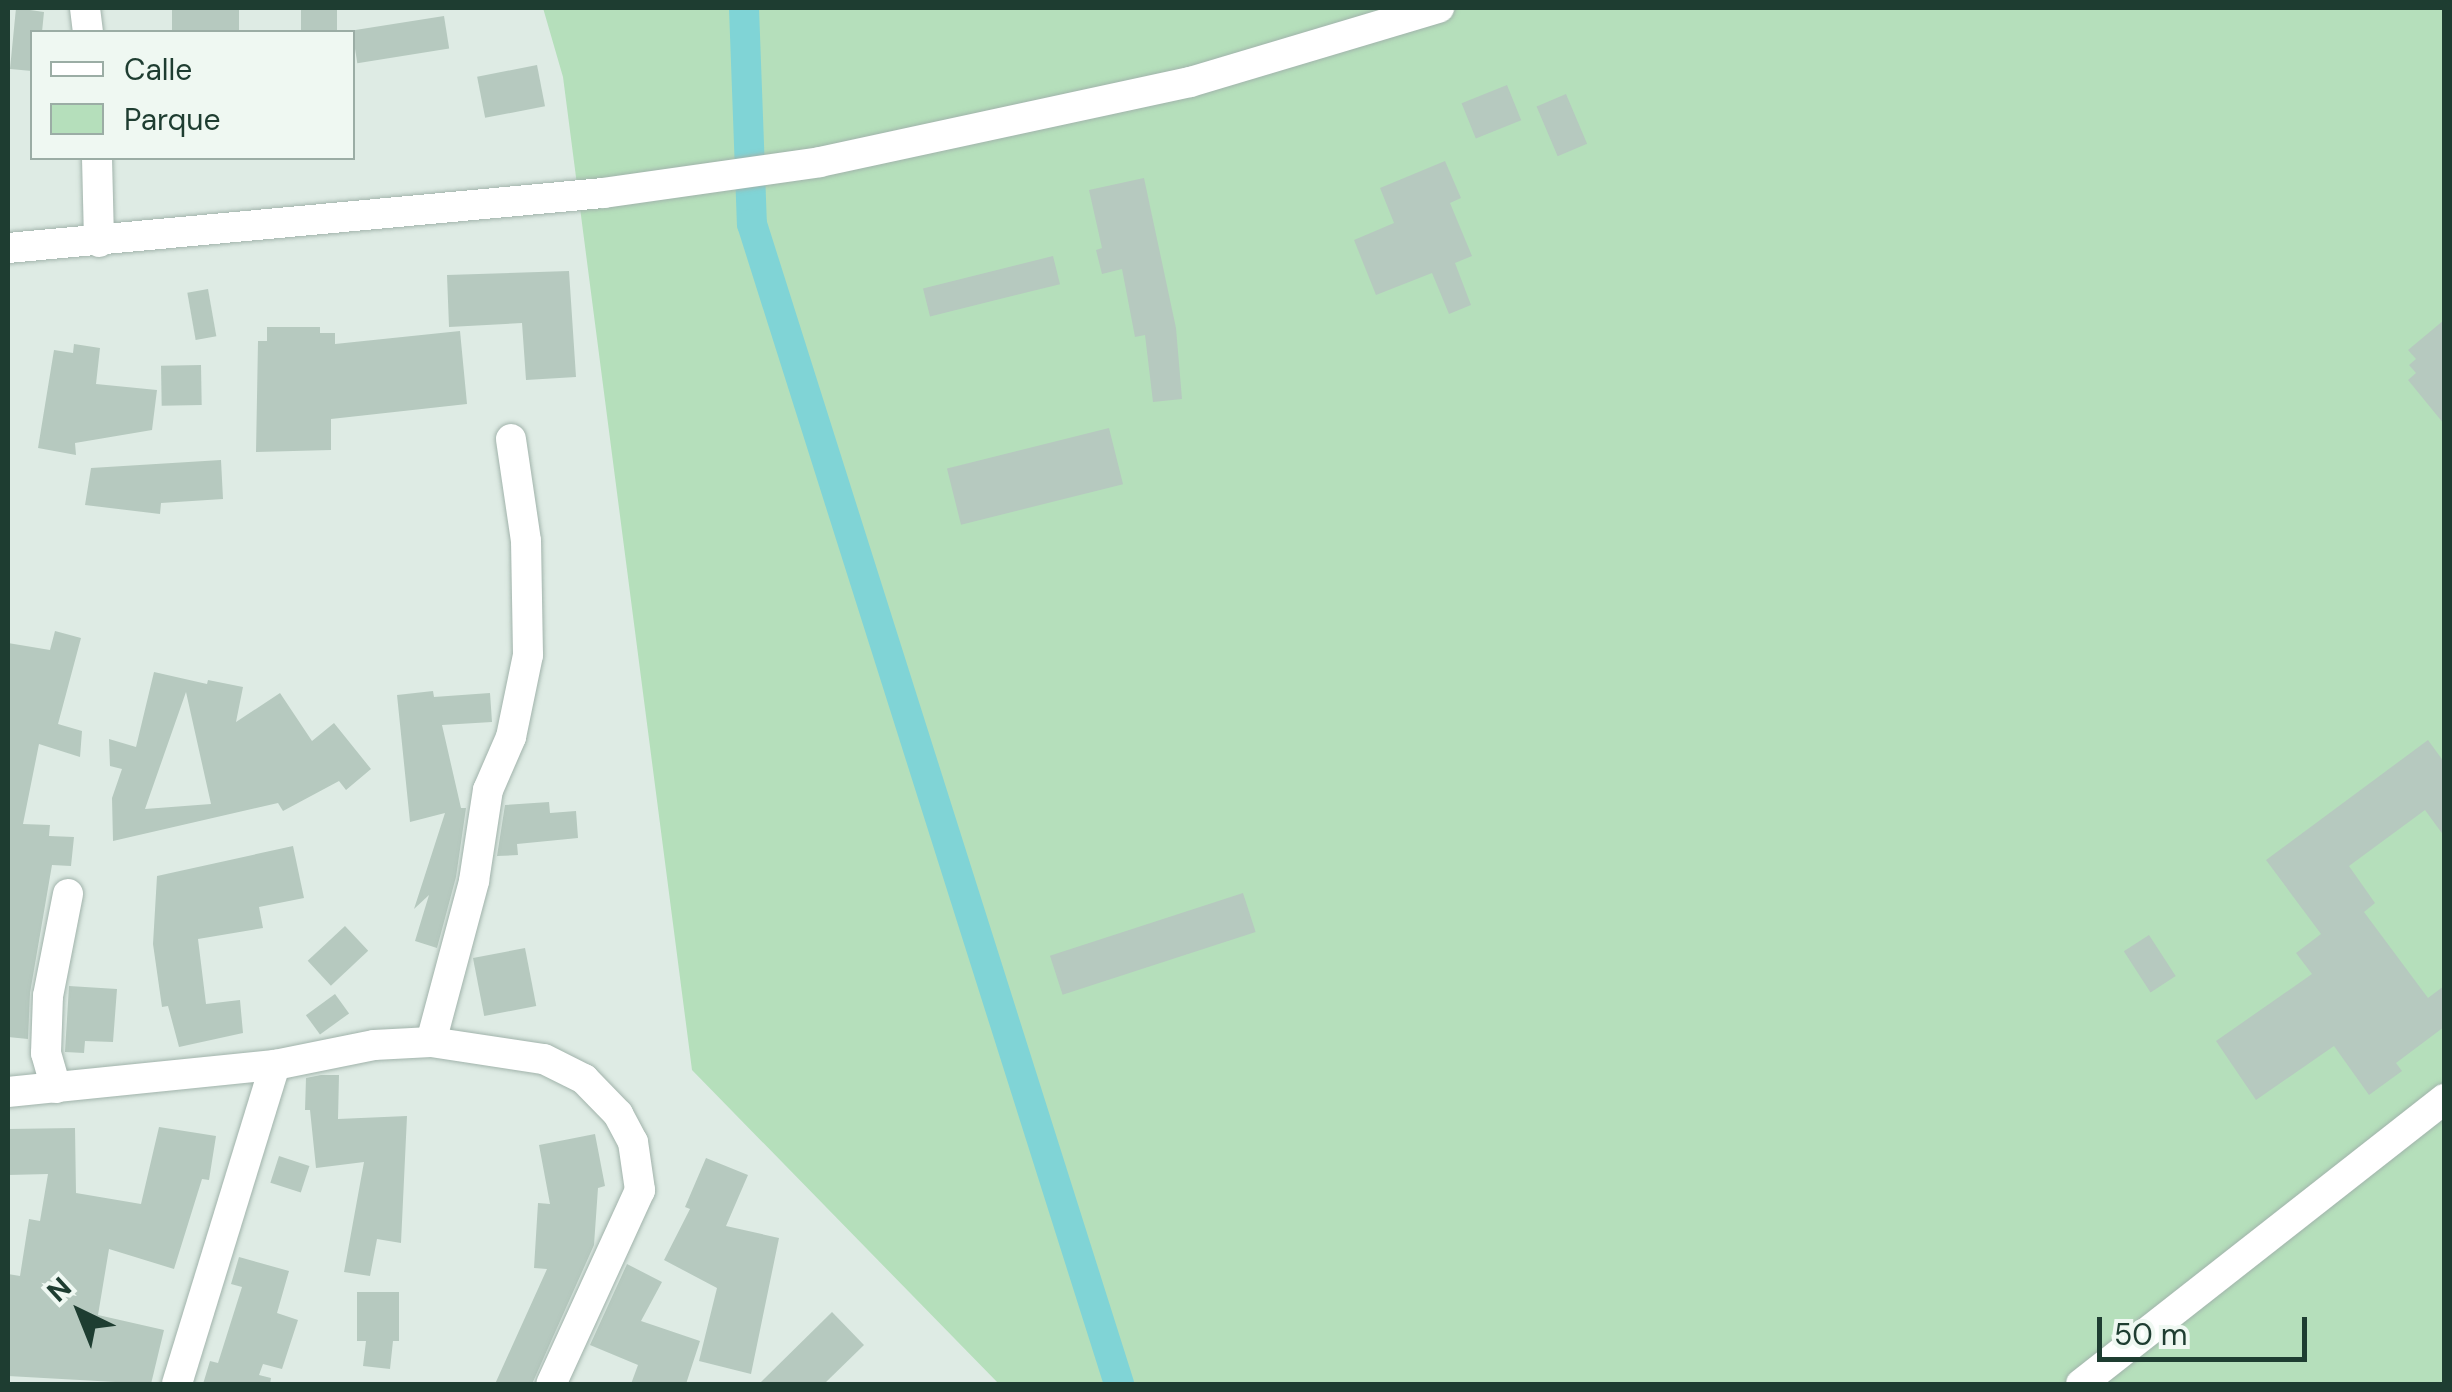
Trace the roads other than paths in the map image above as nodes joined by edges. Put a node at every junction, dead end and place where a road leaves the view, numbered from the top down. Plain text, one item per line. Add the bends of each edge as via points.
1 (1439, 8) edge
2 (97, 160) edge
3 (99, 242) junction
4 (8, 248) edge
5 (511, 438) dead end
6 (68, 894) dead end
7 (431, 1042) junction
8 (275, 1066) junction
9 (56, 1088) junction
10 (8, 1092) edge
11 (2444, 1098) edge
12 (177, 1384) edge
13 (551, 1384) edge
14 (2081, 1384) edge

1 - 3 street via 1190,82 820,162 603,194
2 - 3 street
3 - 4 street
5 - 7 street via 526,541 528,655 512,737 488,790 474,881
6 - 9 street via 48,996 46,1052
7 - 8 street via 374,1045
7 - 13 street via 544,1058 584,1079 634,1142 640,1190
8 - 9 street
8 - 12 street
9 - 10 street
11 - 14 street

